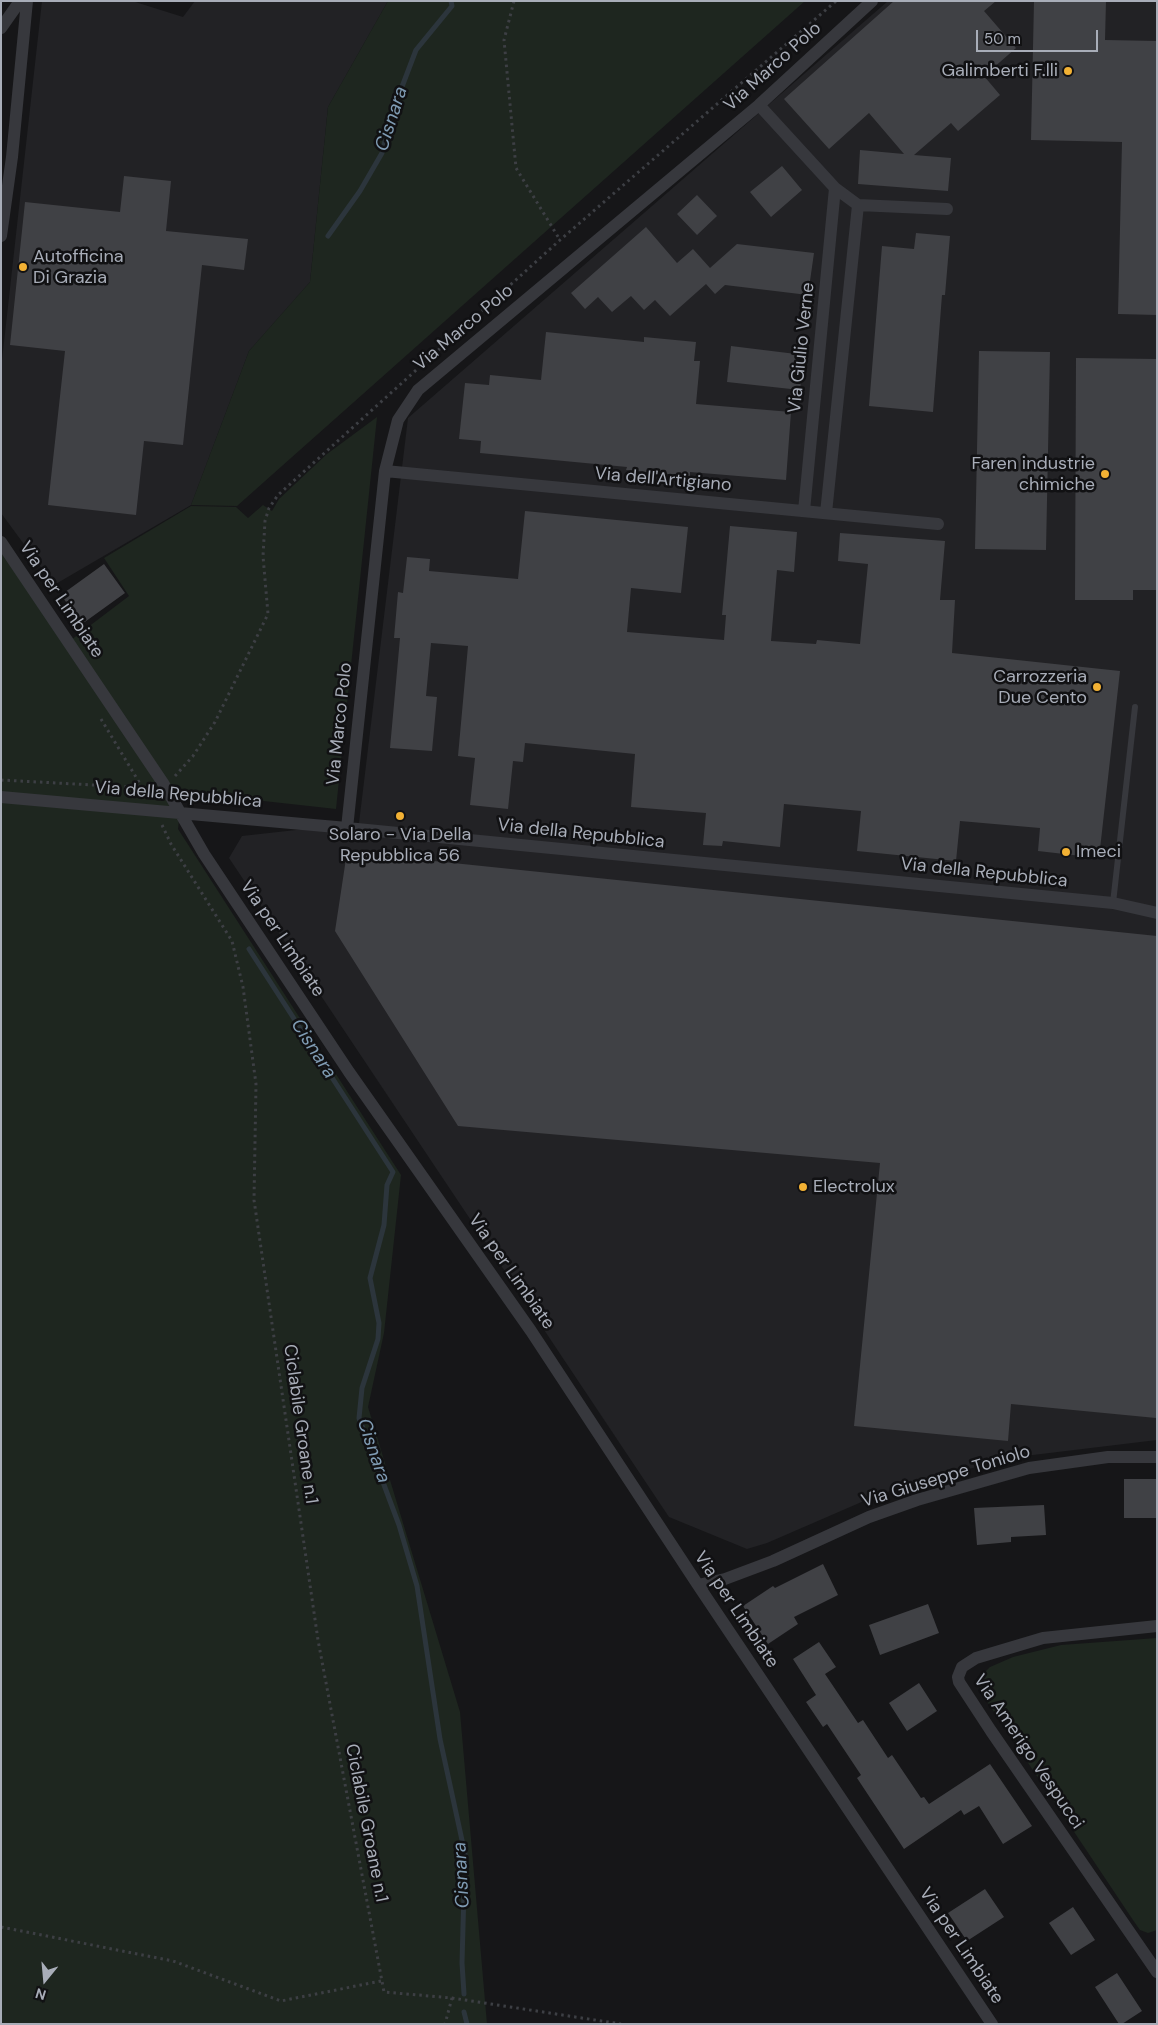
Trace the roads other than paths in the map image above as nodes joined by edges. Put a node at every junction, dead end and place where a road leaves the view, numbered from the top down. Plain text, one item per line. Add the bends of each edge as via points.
1 (20, 1) edge
2 (27, 1) edge
3 (872, 1) edge
4 (1, 28) edge
5 (759, 105) junction
6 (835, 188) junction
7 (858, 205) junction
8 (947, 209) dead end
9 (1, 236) edge
10 (385, 471) junction
11 (804, 511) junction
12 (826, 513) junction
13 (938, 524) dead end
14 (1, 542) edge
15 (1135, 707) dead end
16 (1, 797) edge
17 (180, 813) junction
18 (347, 828) junction
19 (1113, 903) junction
20 (1157, 913) edge
21 (1157, 1457) edge
22 (698, 1585) junction
23 (1157, 1626) edge
24 (1157, 1972) edge
25 (992, 2024) edge

1 - 4 street
2 - 9 street
3 - 5 street, Via Marco Polo
5 - 6 street
5 - 10 street, Via Marco Polo via 418,390 398,420
6 - 7 street
6 - 11 street, Via Giulio Verne
7 - 8 street
7 - 12 street
10 - 11 street, Via dell'Artigiano
10 - 18 street, Via Marco Polo
11 - 12 street, Via dell'Artigiano
12 - 13 street, Via dell'Artigiano
14 - 17 street, Via per Limbiate
15 - 19 lane
16 - 17 street, Via della Repubblica
17 - 18 street, Via della Repubblica
17 - 22 street, Via per Limbiate via 349,1072 531,1331
18 - 19 street, Via della Repubblica
19 - 20 street, Via della Repubblica
21 - 22 street, Via Giuseppe Toniolo via 1108,1457 1029,1468 893,1509 773,1561 726,1579
22 - 25 street, Via per Limbiate
23 - 24 street, Via Amerigo Vespucci via 1042,1638 976,1658 962,1667 958,1677 991,1731

